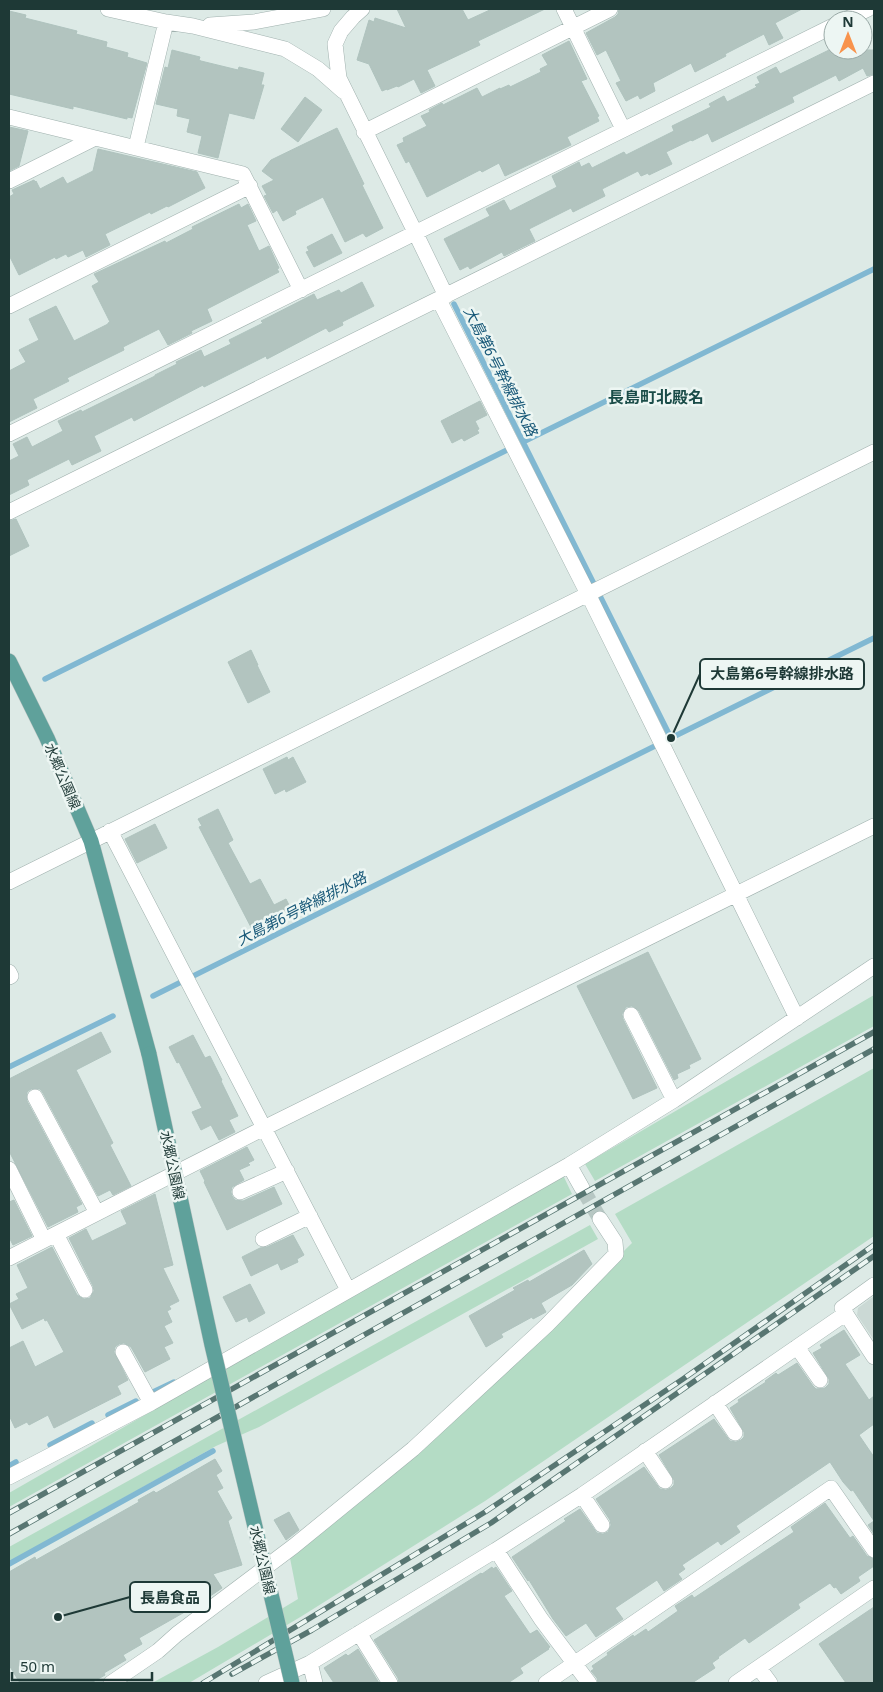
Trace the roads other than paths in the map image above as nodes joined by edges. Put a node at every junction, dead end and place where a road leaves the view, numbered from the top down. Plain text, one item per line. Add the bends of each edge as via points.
1 (108, 9) edge
2 (323, 9) edge
3 (362, 9) edge
4 (564, 9) edge
5 (610, 9) edge
6 (166, 22) junction
7 (194, 26) junction
8 (573, 27) junction
9 (823, 31) edge
10 (874, 84) edge
11 (347, 96) junction
12 (9, 117) edge
13 (623, 129) junction
14 (364, 132) junction
15 (95, 138) junction
16 (136, 147) junction
17 (9, 181) edge
18 (250, 186) junction
19 (415, 232) junction
20 (301, 290) junction
21 (442, 298) junction
22 (9, 306) edge
23 (9, 434) edge
24 (874, 452) edge
25 (9, 512) edge
26 (594, 591) junction
27 (9, 661) edge
28 (874, 826) edge
29 (110, 832) junction
30 (91, 840) junction
31 (9, 882) edge
32 (736, 894) junction
33 (874, 966) edge
34 (9, 972) edge
35 (9, 977) edge
36 (631, 1015) dead end
37 (797, 1018) junction
38 (35, 1097) dead end
39 (674, 1100) junction
40 (264, 1128) junction
41 (569, 1165) junction
42 (9, 1169) edge
43 (286, 1171) junction
44 (582, 1188) tunnel mouth
45 (240, 1192) dead end
46 (97, 1213) junction
47 (310, 1216) junction
48 (600, 1219) tunnel mouth
49 (50, 1237) junction
50 (263, 1239) dead end
51 (9, 1258) edge
52 (874, 1285) edge
53 (85, 1290) dead end
54 (348, 1290) junction
55 (846, 1314) junction
56 (797, 1346) junction
57 (123, 1352) dead end
58 (874, 1357) edge
59 (820, 1380) dead end
60 (151, 1403) junction
61 (715, 1403) junction
62 (735, 1433) dead end
63 (645, 1451) junction
64 (9, 1477) edge
65 (666, 1481) dead end
66 (582, 1495) junction
67 (602, 1525) dead end
68 (496, 1550) junction
69 (874, 1550) edge
70 (874, 1588) edge
71 (359, 1633) junction
72 (310, 1663) junction
73 (575, 1663) junction
74 (759, 1668) junction
75 (111, 1683) edge
76 (266, 1683) edge
77 (292, 1683) edge
78 (315, 1683) edge
79 (390, 1683) edge
80 (546, 1683) edge
81 (589, 1683) edge
82 (736, 1683) edge
83 (770, 1683) edge

1 - 6 street
2 - 7 street via 254,22
3 - 11 street via 341,31 335,44 339,78
4 - 8 street
5 - 8 street
6 - 7 street
6 - 16 street
7 - 11 street via 285,49 318,69
8 - 13 street
8 - 14 street
9 - 13 street
10 - 21 street
11 - 14 street
12 - 15 street
13 - 19 street
14 - 19 street
15 - 16 street
15 - 17 street
16 - 18 street via 243,174
18 - 20 street
18 - 22 street
19 - 20 street
19 - 21 street
20 - 23 street
21 - 25 street
21 - 26 street
24 - 26 street
26 - 29 street
26 - 32 street via 662,745
27 - 30 main road, 水郷公園線
28 - 32 street
29 - 30 street
29 - 40 street
30 - 31 street
30 - 77 main road, 水郷公園線, bridge via 149,1054
32 - 37 street
32 - 40 street
33 - 37 street
34 - 35 street
36 - 39 street
37 - 39 street
38 - 46 street
39 - 41 street
40 - 43 street
40 - 46 street
41 - 44 street
41 - 54 street
42 - 49 street
43 - 45 street
43 - 47 street
46 - 49 street
47 - 50 street
47 - 54 street
48 - 75 street via 615,1242 616,1254 547,1325 414,1449 294,1546 158,1651
49 - 51 street
49 - 53 street
52 - 55 street via 842,1308
54 - 60 street
55 - 56 street
55 - 58 street
56 - 59 street
56 - 61 street
57 - 60 street
60 - 64 street
61 - 62 street
61 - 63 street
63 - 65 street
63 - 66 street
66 - 67 street
66 - 68 street
68 - 71 street
68 - 73 street via 541,1619
69 - 73 street via 831,1488
70 - 74 street
71 - 72 street
71 - 79 street
72 - 76 street
72 - 78 street
73 - 80 street
73 - 81 street
74 - 82 street
74 - 83 street

